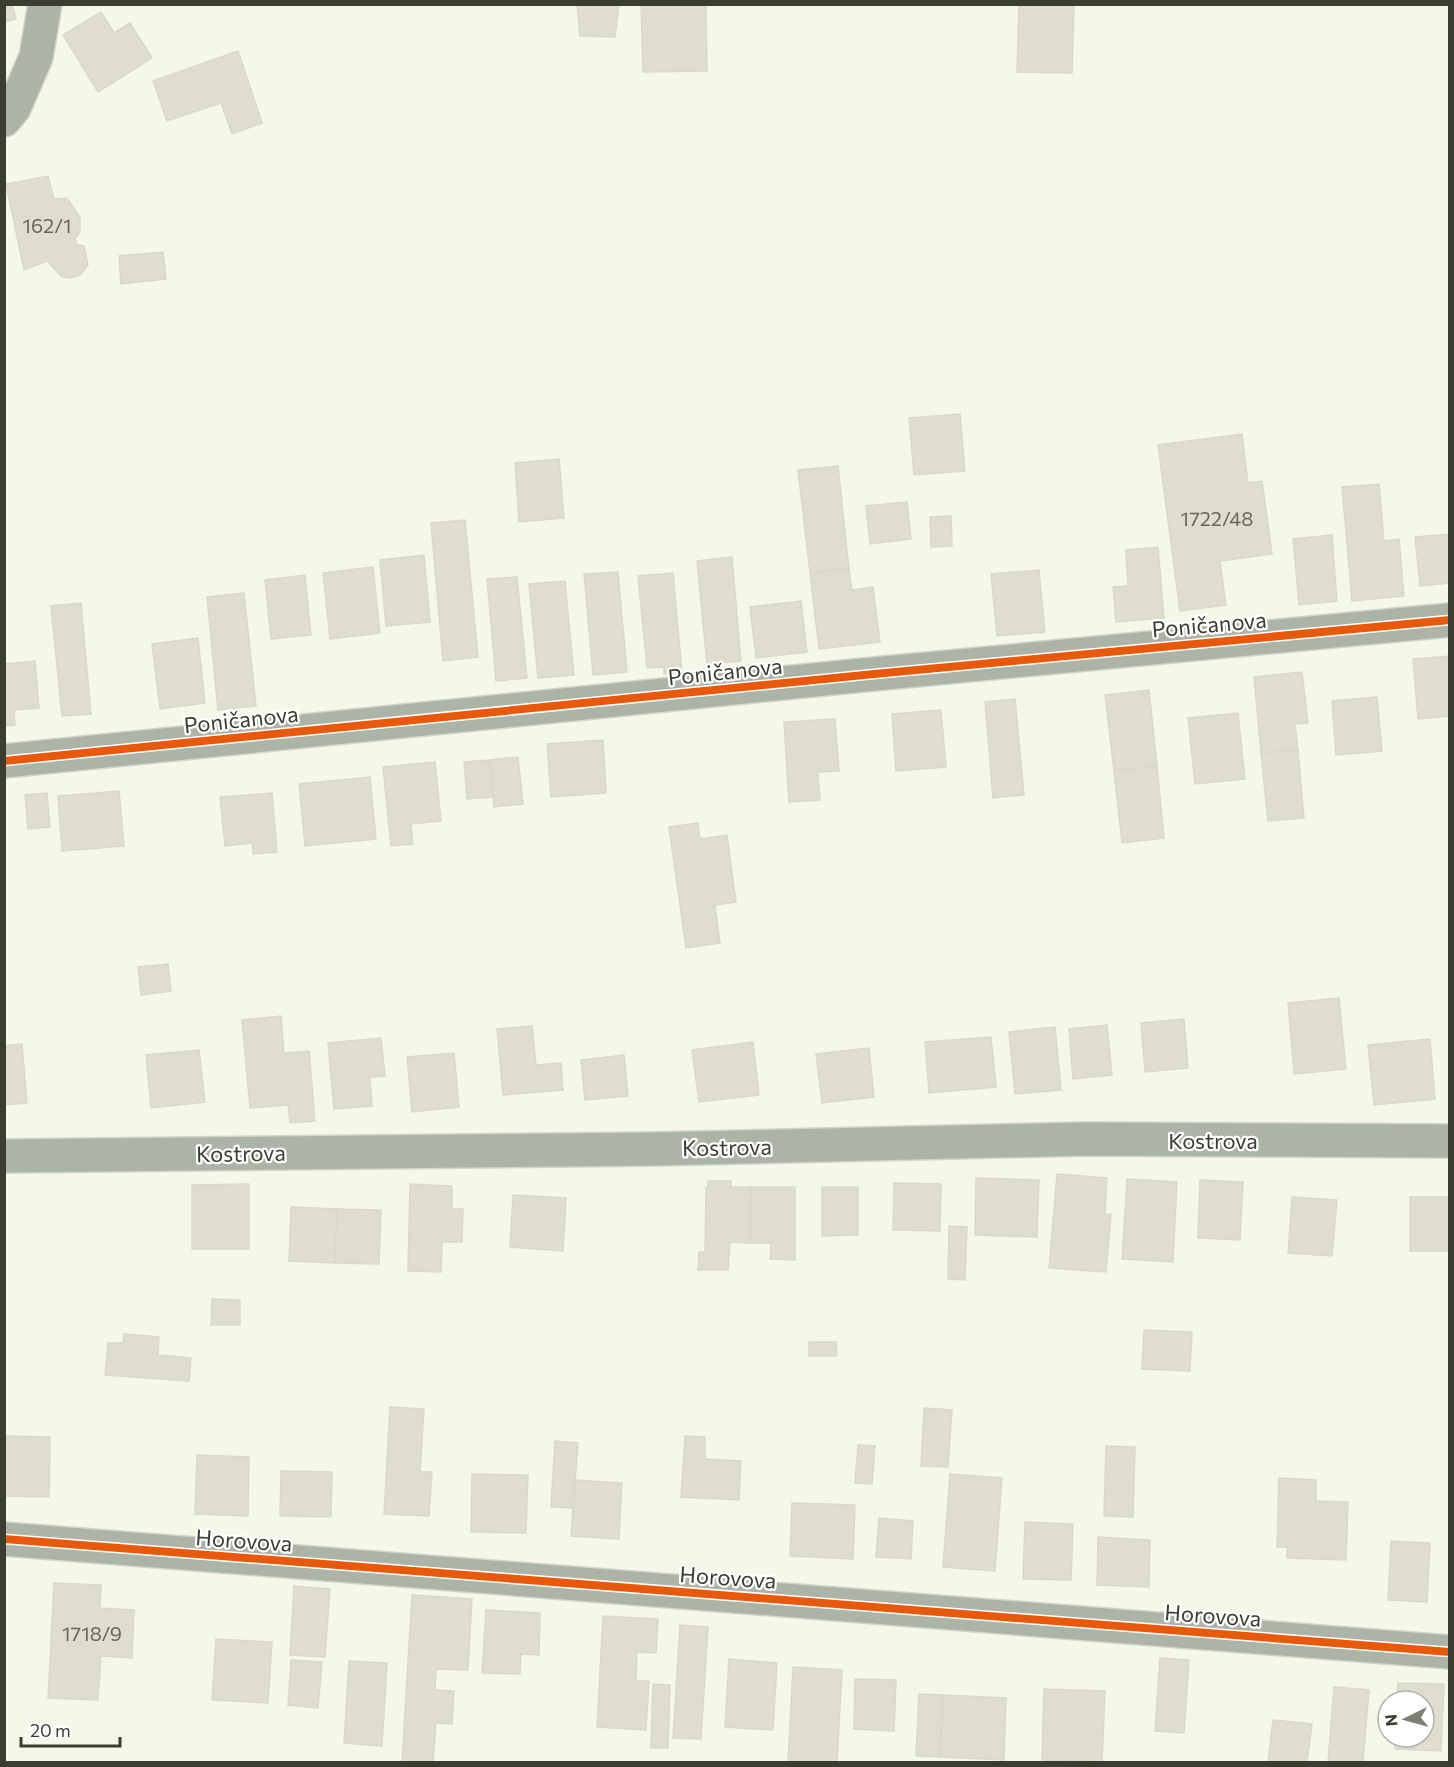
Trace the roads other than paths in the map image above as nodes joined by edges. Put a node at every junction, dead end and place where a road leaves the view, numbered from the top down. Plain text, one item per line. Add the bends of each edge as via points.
1 (45, 4) edge
2 (4, 120) edge
3 (1449, 620) edge
4 (4, 761) edge
5 (1449, 1141) edge
6 (4, 1156) edge
7 (4, 1539) edge
8 (1449, 1652) edge

1 - 2 street via 36,57 14,108
3 - 4 street, Poničanova
5 - 6 street, Kostrova via 1086,1139 667,1149
7 - 8 street, Horovova

